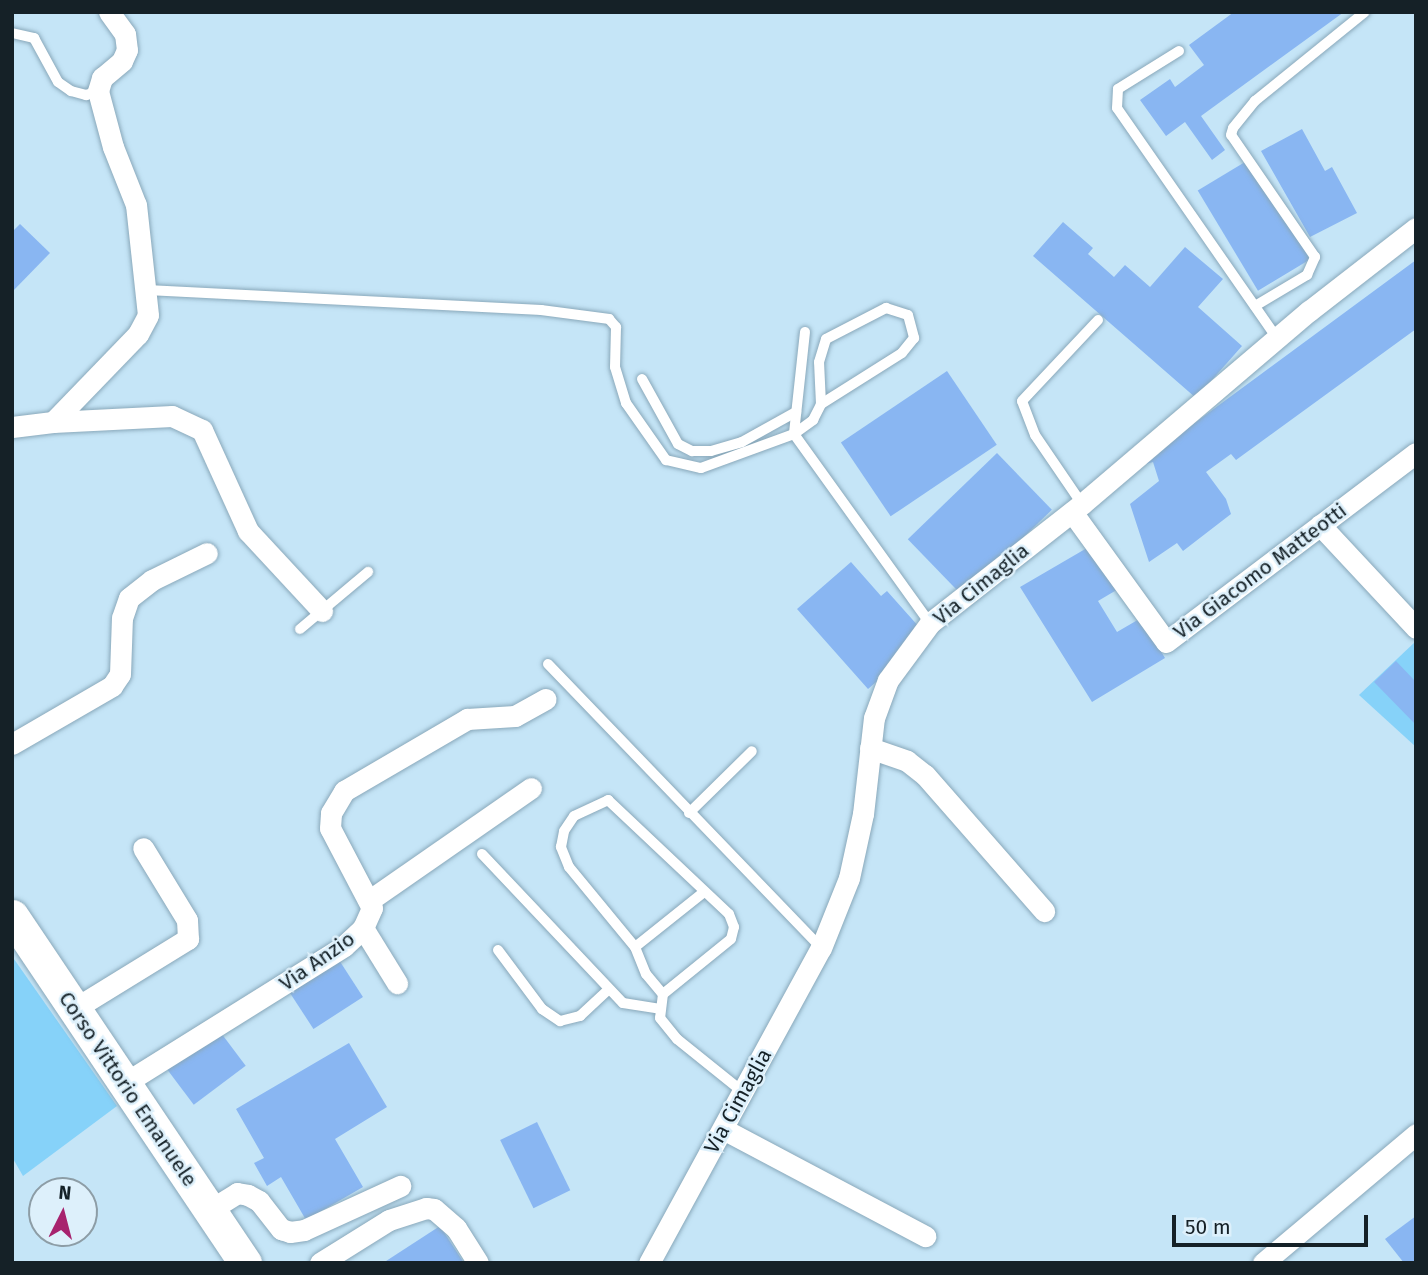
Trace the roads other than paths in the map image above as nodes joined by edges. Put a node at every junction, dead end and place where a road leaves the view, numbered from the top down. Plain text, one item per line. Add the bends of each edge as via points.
1 (109, 12) edge
2 (1365, 12) edge
3 (12, 33) edge
4 (1179, 51) dead end
5 (98, 91) junction
6 (1416, 228) edge
7 (147, 289) junction
8 (1255, 306) junction
9 (1098, 320) dead end
10 (805, 332) dead end
11 (1277, 338) junction
12 (642, 379) dead end
13 (821, 404) junction
14 (796, 412) junction
15 (53, 422) junction
16 (12, 427) edge
17 (794, 434) junction
18 (1416, 453) edge
19 (1077, 508) junction
20 (1320, 525) junction
21 (207, 553) dead end
22 (368, 572) dead end
23 (322, 611) junction
24 (930, 622) junction
25 (1416, 628) edge
26 (300, 629) dead end
27 (548, 664) dead end
28 (546, 699) dead end
29 (12, 744) edge
30 (870, 748) junction
31 (752, 751) dead end
32 (531, 788) dead end
33 (689, 813) junction
34 (143, 848) dead end
35 (482, 854) dead end
36 (704, 892) junction
37 (370, 900) junction
38 (1044, 911) dead end
39 (12, 916) edge
40 (363, 928) junction
41 (635, 947) junction
42 (821, 948) junction
43 (498, 950) dead end
44 (397, 983) dead end
45 (608, 990) junction
46 (663, 994) junction
47 (74, 1009) junction
48 (659, 1009) junction
49 (125, 1083) junction
50 (743, 1092) junction
51 (723, 1129) junction
52 (1416, 1134) edge
53 (400, 1186) dead end
54 (210, 1210) junction
55 (925, 1236) dead end
56 (245, 1263) edge
57 (320, 1263) edge
58 (478, 1263) edge
59 (649, 1263) edge
60 (1264, 1263) edge

1 - 5 street via 125,34 127,50 122,61 102,78
2 - 8 lane via 1255,101 1233,128 1231,135 1315,257 1307,275
3 - 5 lane via 34,38 58,82 71,92 86,95
4 - 8 lane via 1118,89 1117,108
5 - 7 street via 136,205
6 - 11 street, Via Cimaglia
7 - 15 street via 148,315 138,334
7 - 17 lane via 592,314 609,319 616,327 618,384 666,460 701,468
8 - 11 lane
9 - 19 lane via 1022,401 1035,435
10 - 14 lane
11 - 19 street, Via Cimaglia
12 - 14 lane via 678,444 692,451 742,442
13 - 13 lane via 902,353 914,338 908,315 886,308 826,339 819,362
13 - 17 lane via 813,420
14 - 17 lane
15 - 16 street
15 - 23 street via 172,416 202,430 248,531
17 - 24 lane
18 - 20 street, Via Giacomo Matteotti
19 - 20 street, Via Giacomo Matteotti via 1166,642
19 - 24 street, Via Cimaglia
20 - 25 street
21 - 29 street via 152,580 129,598 122,618 120,674 112,686
22 - 23 lane
23 - 26 lane
24 - 30 street, Via Cimaglia via 888,680 874,718
27 - 33 lane
28 - 37 street via 515,716 467,719 344,791 331,813 330,828
30 - 38 street via 907,761 925,775
30 - 42 street, Via Cimaglia via 849,878
31 - 33 lane
32 - 37 street
33 - 42 lane
34 - 47 street via 187,919 188,939
35 - 45 lane
36 - 41 lane
36 - 41 lane via 612,803 599,802 573,817 564,831 563,856
36 - 46 lane via 729,914 734,934
37 - 40 street, Via Anzio via 370,916
39 - 47 main road, Corso Vittorio Emanuele
40 - 44 street
40 - 49 street, Via Anzio via 333,953
41 - 46 lane via 646,974
42 - 50 street, Via Cimaglia
43 - 45 lane via 542,1009 560,1021 580,1016
45 - 48 lane via 629,1006
46 - 48 lane
47 - 49 main road, Corso Vittorio Emanuele
48 - 50 lane via 660,1018 677,1039
49 - 54 main road, Corso Vittorio Emanuele
50 - 51 street, Via Cimaglia
51 - 55 street
51 - 59 street, Via Cimaglia
52 - 60 street
53 - 54 street via 304,1230 290,1232 281,1229 259,1201 248,1195 237,1193
54 - 56 main road, Corso Vittorio Emanuele
57 - 58 street via 389,1220 426,1208 434,1209 456,1228

